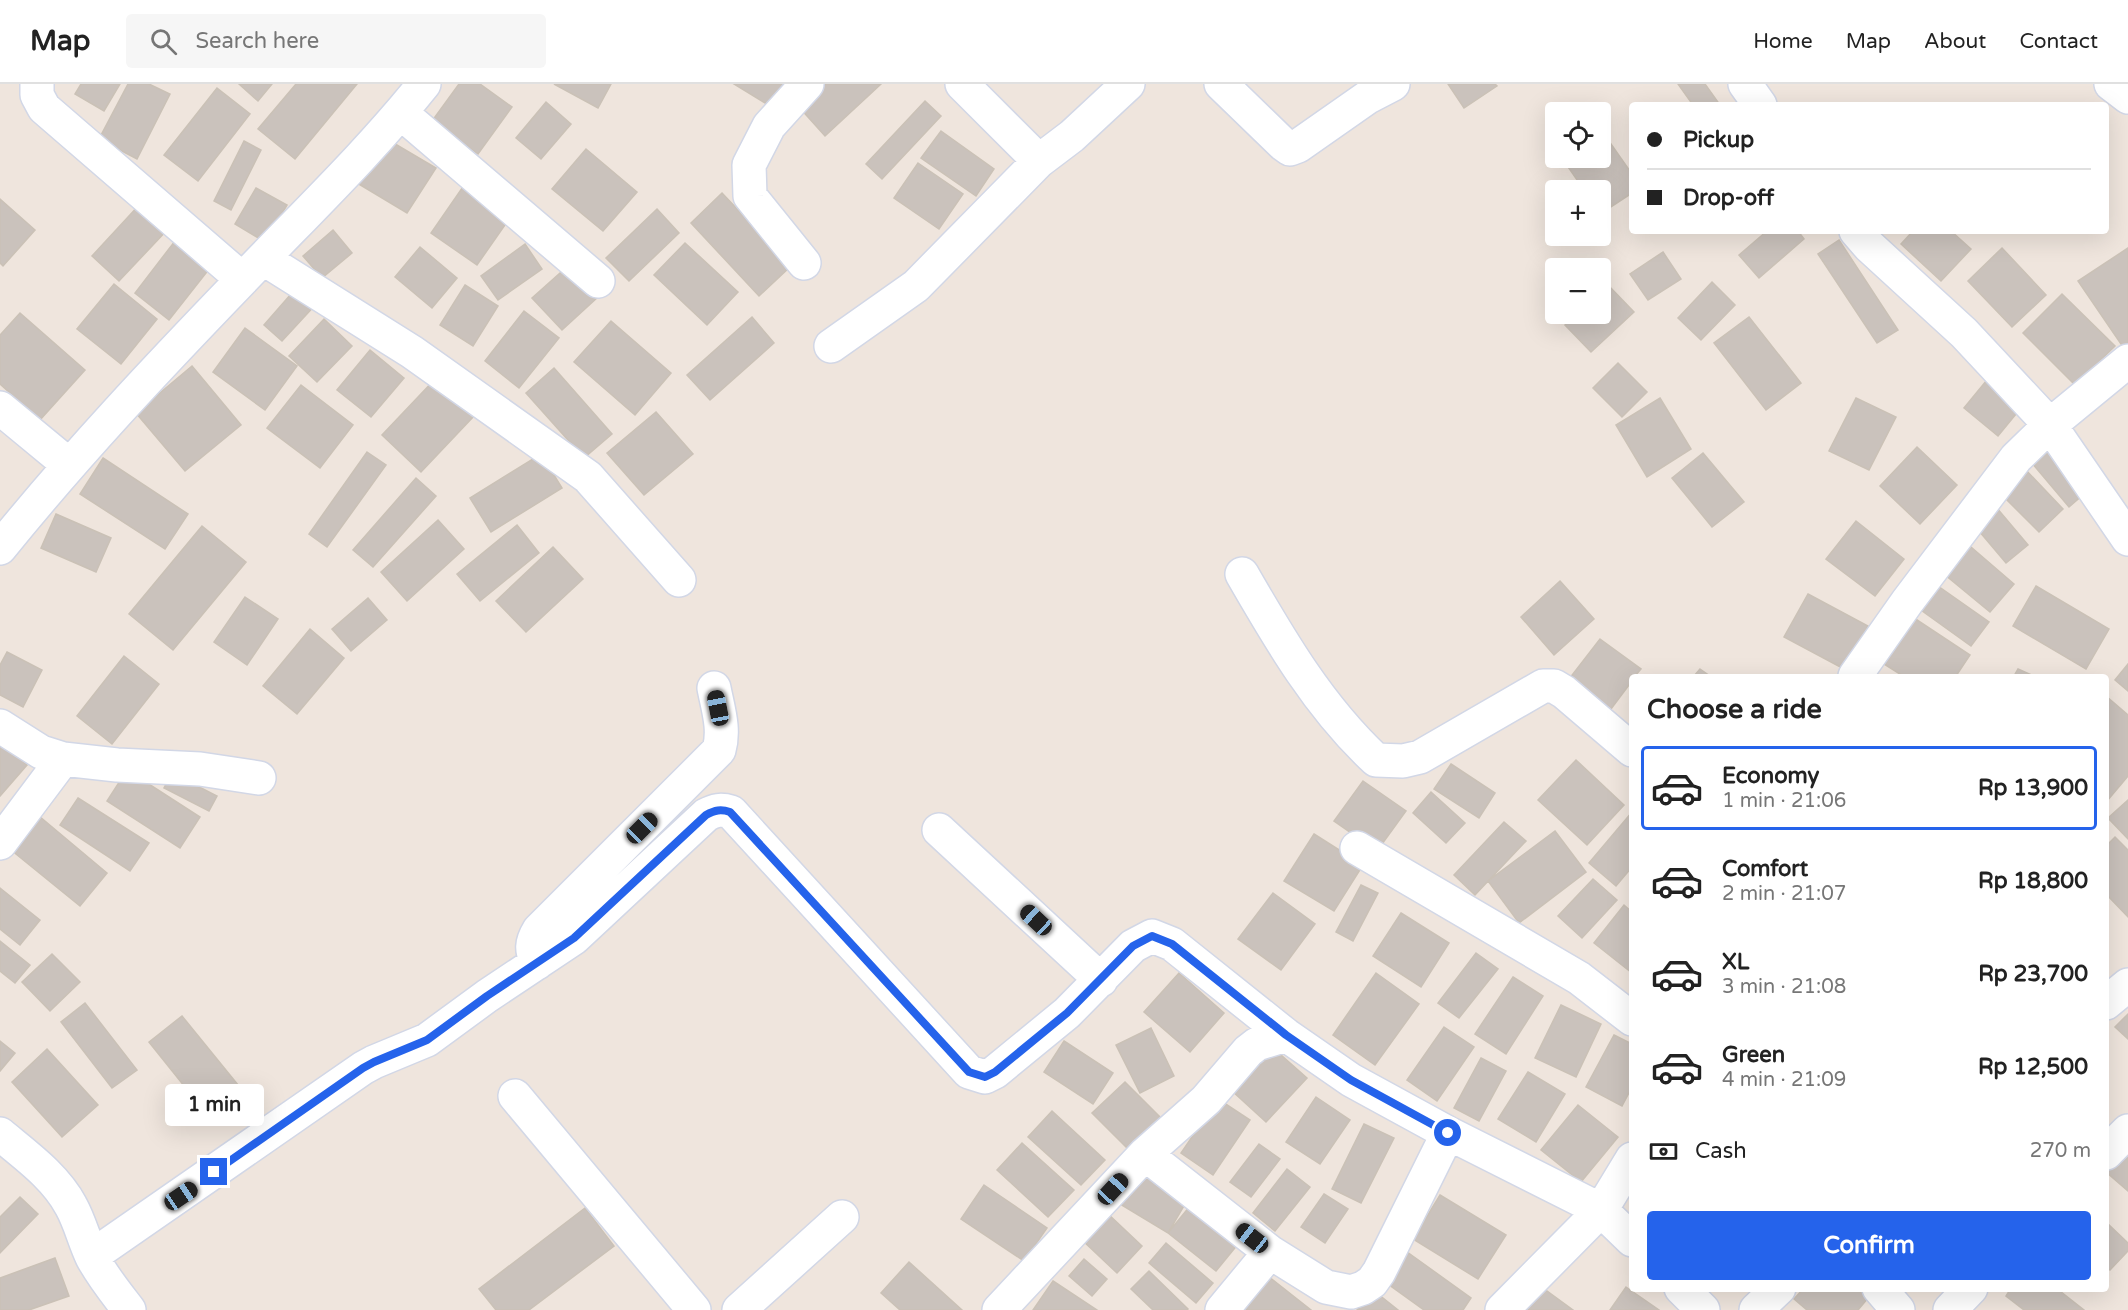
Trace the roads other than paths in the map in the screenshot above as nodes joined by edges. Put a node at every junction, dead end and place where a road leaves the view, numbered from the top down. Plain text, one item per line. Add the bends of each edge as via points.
1 (37, 84) edge
2 (424, 84) edge
3 (807, 84) edge
4 (962, 84) edge
5 (1128, 84) edge
6 (1221, 84) edge
7 (1393, 84) edge
8 (1745, 84) edge
9 (2111, 84) edge
10 (2128, 97) edge
11 (1758, 102) edge
12 (400, 113) junction
13 (1039, 161) junction
14 (1859, 234) edge
15 (804, 263) dead end
16 (253, 269) junction
17 (598, 281) dead end
18 (831, 346) dead end
19 (2128, 361) edge
20 (0, 408) edge
21 (2050, 425) junction
22 (69, 465) junction
23 (2128, 539) edge
24 (0, 548) edge
25 (1242, 574) dead end
26 (679, 580) dead end
27 (1856, 674) edge
28 (714, 688) dead end
29 (0, 726) edge
30 (1629, 747) edge
31 (63, 759) junction
32 (259, 778) dead end
33 (939, 830) dead end
34 (0, 843) edge
35 (1357, 848) dead end
36 (537, 963) junction
37 (1101, 980) junction
38 (2128, 985) edge
39 (2109, 1001) edge
40 (1629, 1017) edge
41 (1286, 1035) junction
42 (515, 1096) dead end
43 (2128, 1131) edge
44 (1448, 1133) junction
45 (0, 1134) edge
46 (2109, 1150) edge
47 (1145, 1154) junction
48 (1629, 1164) edge
49 (1601, 1210) junction
50 (842, 1217) dead end
51 (1629, 1237) edge
52 (1270, 1252) junction
53 (92, 1256) junction
54 (1685, 1292) edge
55 (1775, 1292) edge
56 (1882, 1292) edge
57 (1967, 1292) edge
58 (129, 1310) edge
59 (694, 1310) edge
60 (739, 1310) edge
61 (999, 1310) edge
62 (1222, 1310) edge
63 (1502, 1310) edge
64 (1703, 1310) edge
65 (1756, 1310) edge
66 (1898, 1310) edge
67 (1950, 1310) edge

1 - 16 street via 37,95 44,108
2 - 12 street
3 - 15 street via 769,126 749,165 750,196
4 - 13 street
5 - 13 street
6 - 7 street via 1290,149
8 - 11 street
9 - 10 street
12 - 16 street
12 - 17 street
13 - 18 street via 916,286
14 - 21 street via 1964,333
16 - 22 street
16 - 26 street via 412,352 588,477
19 - 21 street
20 - 22 street
21 - 23 street
21 - 27 street via 2016,458
22 - 24 street
25 - 30 street via 1301,672 1376,760 1420,757 1543,686 1554,686 1564,692
28 - 36 street via 722,728 719,750 539,930 532,946
29 - 31 street via 41,752
31 - 32 street via 200,769
31 - 34 street
33 - 37 street
35 - 40 street via 1579,978
36 - 37 street via 574,938 706,815 723,809 730,812 969,1072 985,1077 995,1072
36 - 53 street via 427,1040 363,1068
37 - 41 street via 1133,946 1152,936 1172,944
38 - 39 street
41 - 44 street via 1351,1080
41 - 47 street via 1248,1051 1206,1100
42 - 59 street
43 - 46 street
44 - 49 street
44 - 52 street via 1372,1282 1351,1292 1326,1287
45 - 53 street via 57,1186 70,1204
47 - 52 street
47 - 61 street
48 - 49 street
49 - 51 street
49 - 63 street
50 - 60 street
52 - 62 street
53 - 58 street
54 - 64 street
55 - 65 street
56 - 66 street
57 - 67 street

